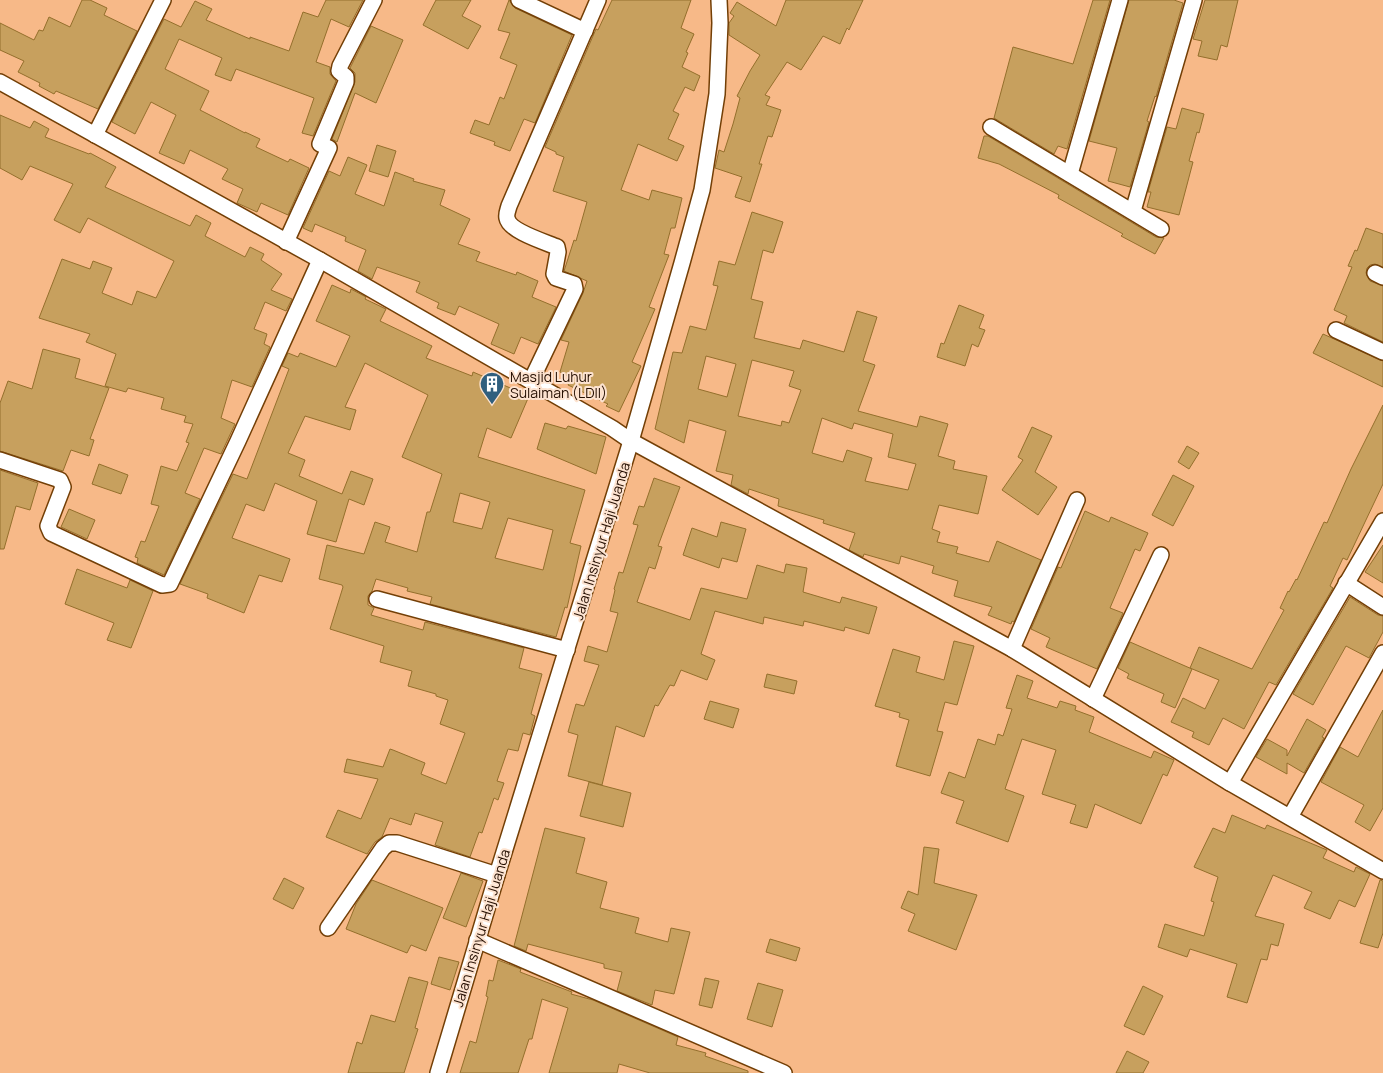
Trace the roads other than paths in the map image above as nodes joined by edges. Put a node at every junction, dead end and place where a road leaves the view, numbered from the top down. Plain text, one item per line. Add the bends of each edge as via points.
1 (163, 0) edge
2 (374, 0) edge
3 (519, 0) edge
4 (598, 0) edge
5 (719, 0) edge
6 (1120, 0) edge
7 (1194, 0) edge
8 (585, 31) junction
9 (0, 82) edge
10 (991, 127) dead end
11 (95, 135) junction
12 (1070, 174) junction
13 (1133, 211) junction
14 (1161, 229) dead end
15 (286, 242) junction
16 (320, 260) junction
17 (1336, 330) dead end
18 (1383, 352) edge
19 (531, 381) junction
20 (631, 441) junction
21 (0, 460) edge
22 (1077, 500) dead end
23 (1383, 522) edge
24 (1161, 555) dead end
25 (1346, 583) junction
26 (377, 599) dead end
27 (1383, 607) edge
28 (1012, 649) junction
29 (567, 650) junction
30 (1383, 653) edge
31 (1093, 699) junction
32 (1230, 783) junction
33 (1290, 817) junction
34 (1383, 870) edge
35 (496, 875) junction
36 (328, 928) dead end
37 (477, 940) junction
38 (438, 1073) edge
39 (784, 1073) edge

1 - 11 street
2 - 15 street via 340,66 339,71 346,77 346,82 320,144 329,148
3 - 8 street
4 - 8 street
5 - 20 street, Jalan Insinyur Haji Juanda via 717,94 702,190
6 - 12 street
7 - 13 street
8 - 19 street via 507,215 512,228 557,247 554,274 556,278 575,285
9 - 11 street
10 - 12 street
11 - 15 street
12 - 13 street
13 - 14 street
15 - 16 street
16 - 19 street
16 - 21 street via 170,584 162,585 51,533 48,526 63,487 60,480
17 - 18 street
19 - 20 street
20 - 28 street
20 - 29 street, Jalan Insinyur Haji Juanda
22 - 28 street
23 - 25 street
24 - 31 street
25 - 27 street
25 - 32 street
26 - 29 street
28 - 31 street
29 - 35 street, Jalan Insinyur Haji Juanda
30 - 33 street
31 - 32 street
32 - 33 street
33 - 34 street
35 - 36 street via 390,843 383,848
35 - 37 street, Jalan Insinyur Haji Juanda
37 - 38 street, Jalan Insinyur Haji Juanda
37 - 39 street

